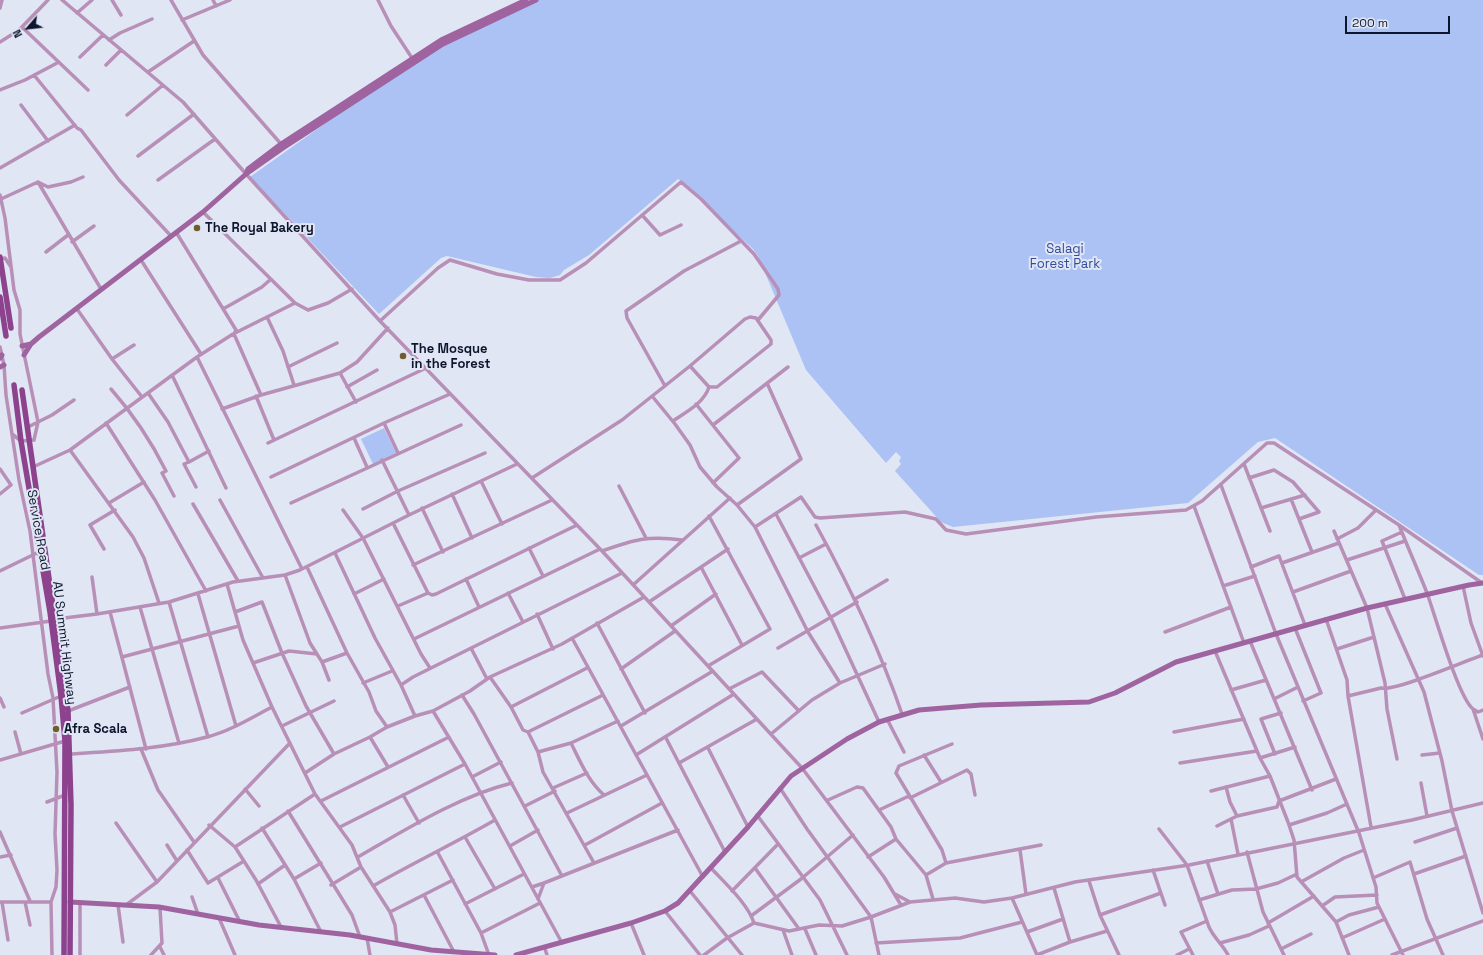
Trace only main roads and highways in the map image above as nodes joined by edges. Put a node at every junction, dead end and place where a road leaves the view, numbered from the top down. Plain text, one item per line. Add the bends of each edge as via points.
1 (0, 258) edge
2 (0, 297) edge
3 (11, 328) dead end
4 (6, 336) dead end
5 (14, 385) dead end
6 (22, 394) dead end
7 (54, 620) junction
8 (64, 955) edge
9 (70, 955) edge

1 - 3 main road
2 - 4 main road
5 - 7 main road, AU Summit Highway via 21,441
6 - 7 main road, AU Summit Highway
7 - 8 main road, AU Summit Highway via 65,741
7 - 9 main road, AU Summit Highway via 68,711

